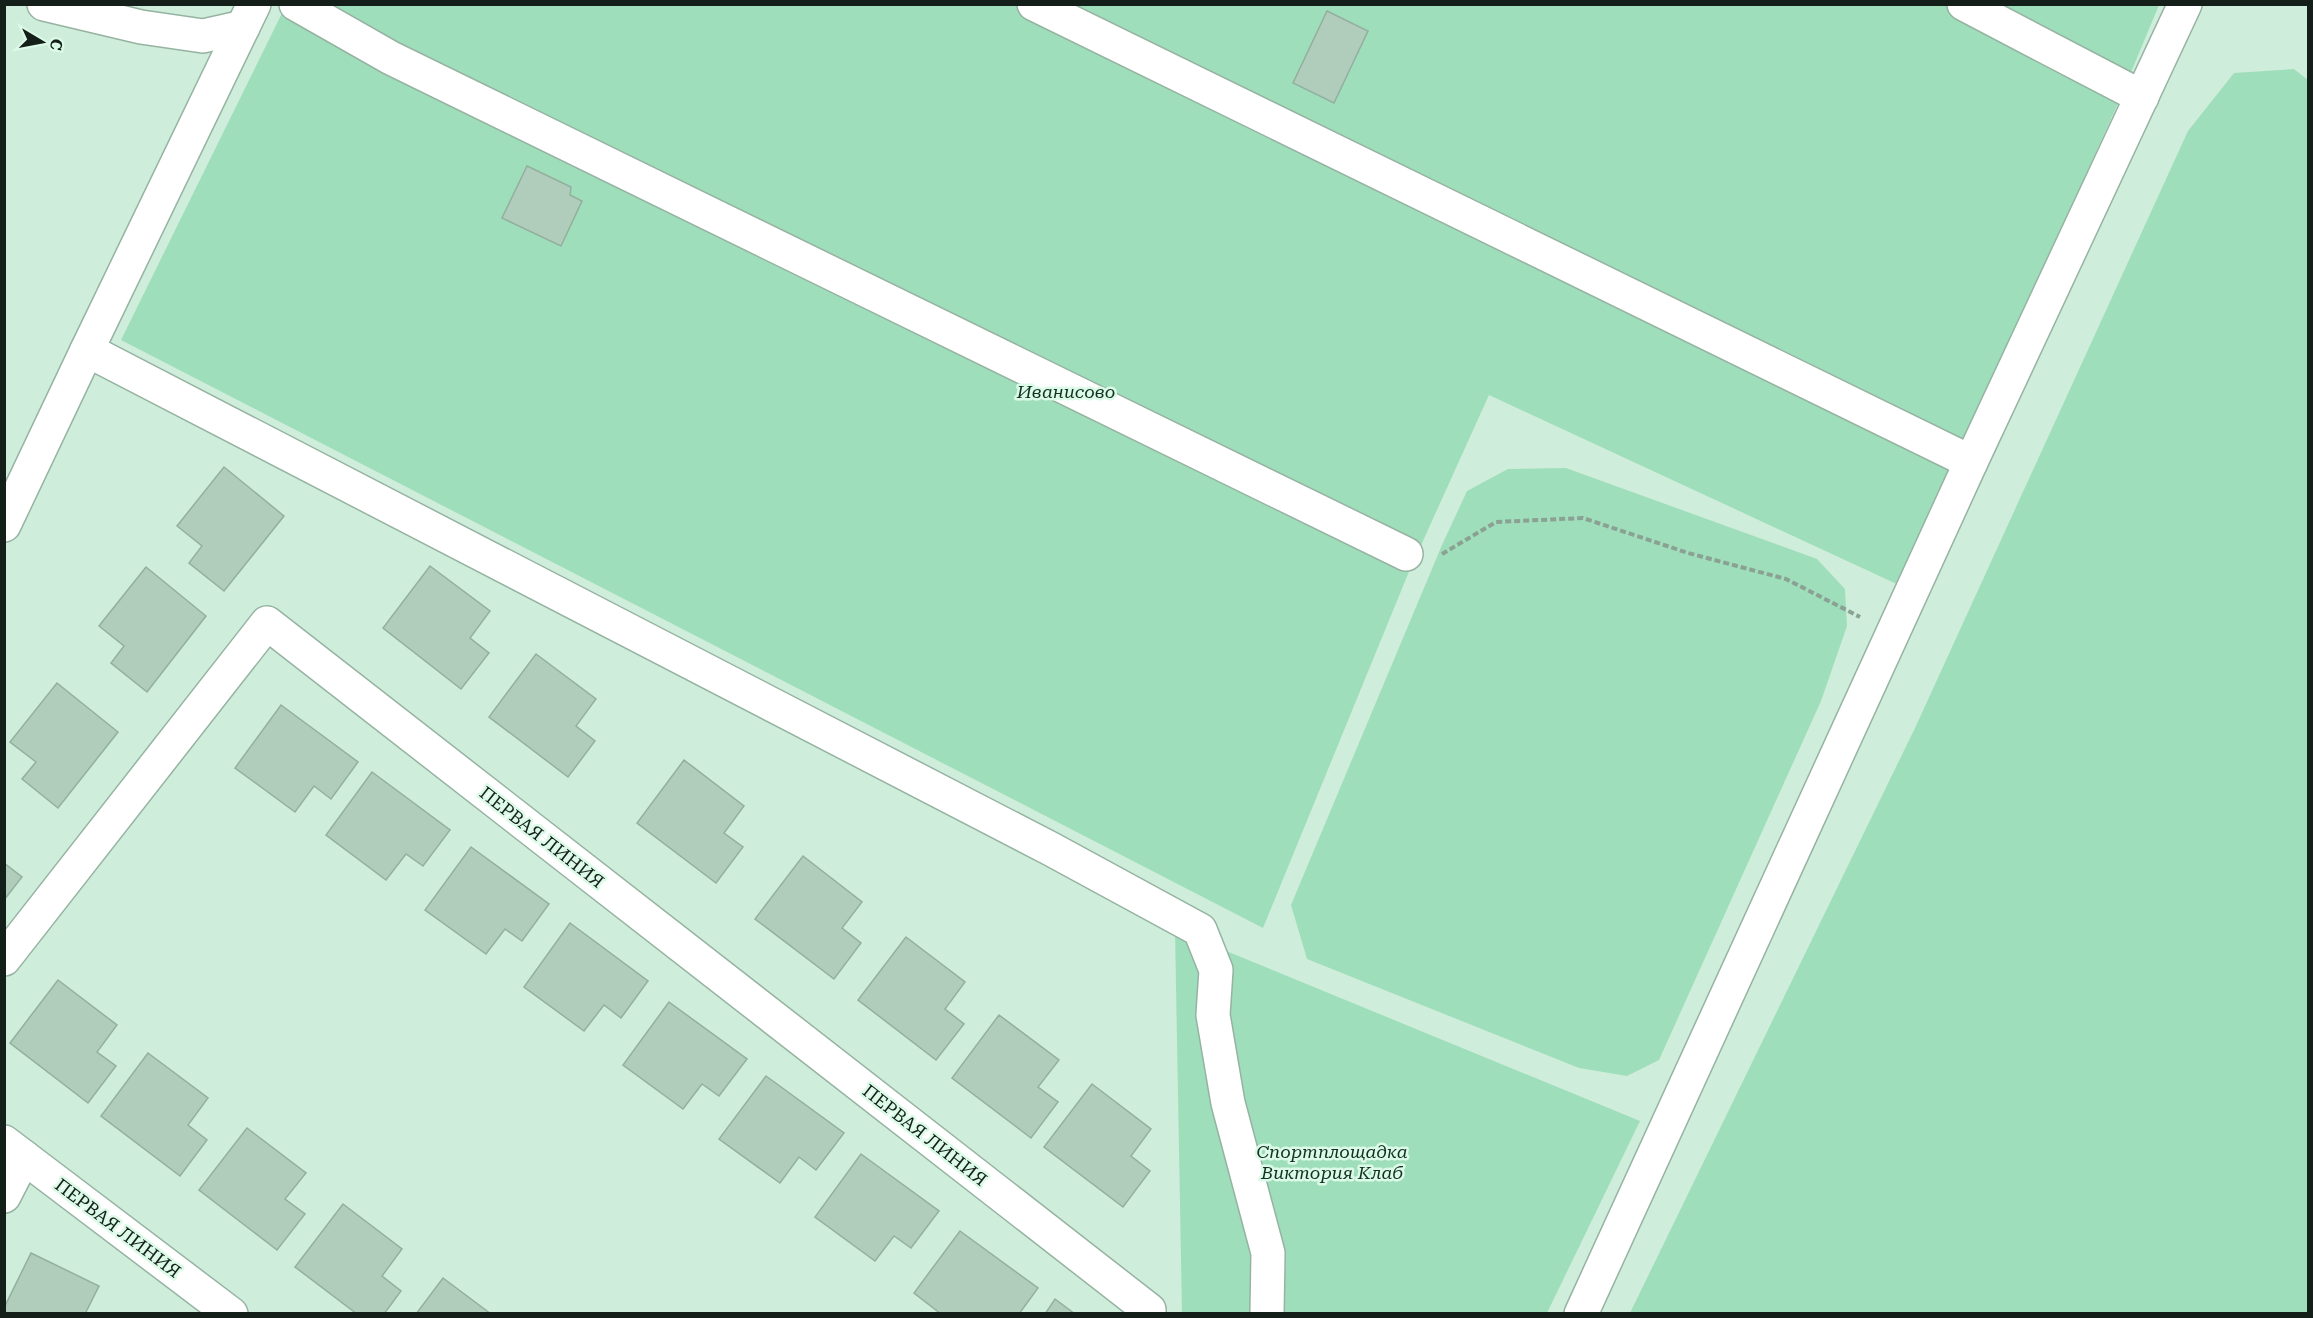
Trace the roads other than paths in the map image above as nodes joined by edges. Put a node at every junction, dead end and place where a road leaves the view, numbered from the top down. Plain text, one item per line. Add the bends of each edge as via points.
1 (44, 4) edge
2 (296, 4) edge
3 (1034, 4) edge
4 (1964, 4) edge
5 (2185, 4) edge
6 (248, 16) edge
7 (2142, 97) junction
8 (87, 350) junction
9 (1971, 462) junction
10 (4, 525) edge
11 (1421, 555) road end
12 (4, 959) edge
13 (14, 1150) edge
14 (4, 1196) edge
15 (231, 1314) edge
16 (1149, 1314) edge
17 (1267, 1314) edge
18 (1581, 1314) edge

1 - 6 street via 141,27 203,36
2 - 11 street via 391,58
3 - 9 street
4 - 7 street
5 - 7 street
6 - 8 street
7 - 9 street
8 - 10 street
8 - 17 street via 1040,843 1200,930 1216,970 1213,1015 1228,1103 1268,1253
9 - 18 street
12 - 16 street, ПЕРВАЯ ЛИНИЯ via 267,623 931,1139 1149,1310
13 - 14 street
13 - 15 street, ПЕРВАЯ ЛИНИЯ

